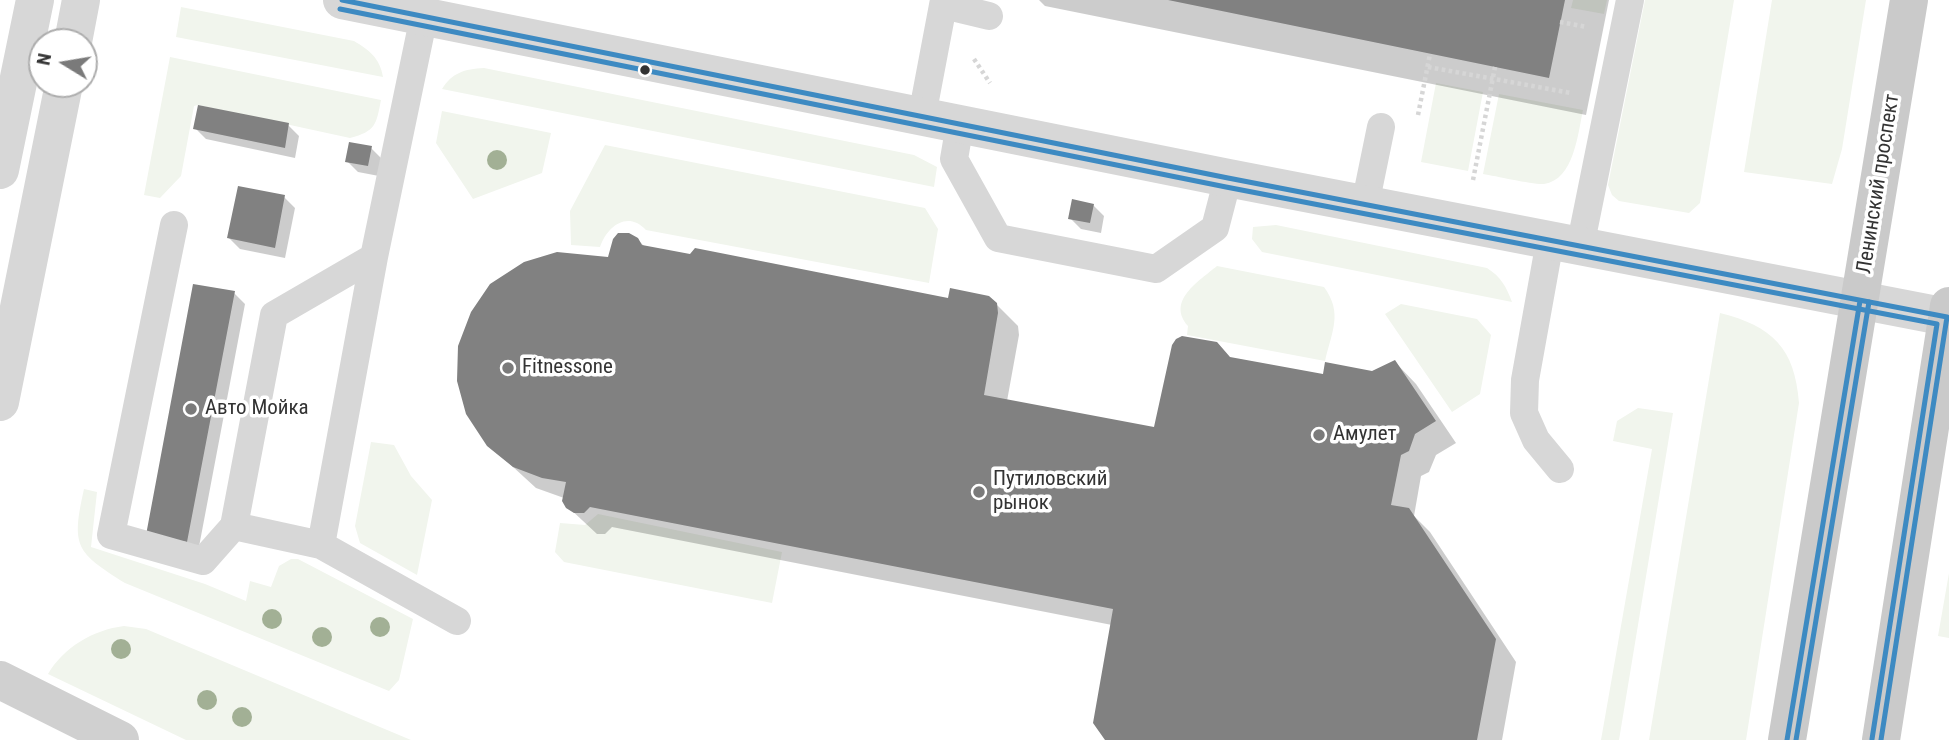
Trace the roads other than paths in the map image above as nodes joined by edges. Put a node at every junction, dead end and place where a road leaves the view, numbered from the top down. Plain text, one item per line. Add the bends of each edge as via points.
1 (36, 0) edge
2 (81, 0) edge
3 (342, 0) edge
4 (1630, 0) edge
5 (1909, 0) edge
6 (944, 3) edge
7 (424, 16) junction
8 (989, 16) dead end
9 (76, 28) edge
10 (61, 98) edge
11 (922, 116) junction
12 (960, 124) junction
13 (1381, 127) dead end
14 (0, 170) edge
15 (1228, 178) junction
16 (1365, 205) junction
17 (174, 225) dead end
18 (1565, 244) junction
19 (374, 257) junction
20 (1860, 301) junction
21 (1948, 312) edge
22 (0, 402) edge
23 (1940, 422) edge
24 (1560, 469) dead end
25 (234, 526) junction
26 (321, 545) junction
27 (457, 621) dead end
28 (0, 680) edge
29 (120, 740) edge
30 (1787, 740) edge
31 (1881, 740) edge

1 - 14 street
2 - 9 street
3 - 7 street
4 - 18 lane via 1610,100
5 - 20 main road, Ленинский проспект
6 - 8 lane
6 - 11 lane
7 - 11 street
7 - 19 lane
10 - 22 street
11 - 12 street
12 - 15 street
12 - 15 lane via 954,159 998,238 1156,269 1215,228
13 - 16 lane
15 - 16 street
16 - 18 street
17 - 25 lane via 111,535 202,561
18 - 20 street
18 - 24 lane via 1525,380 1524,413 1536,440
19 - 25 lane via 274,315
19 - 26 lane
20 - 21 street
20 - 30 main road, Ленинский проспект
21 - 23 main road
23 - 31 main road
25 - 26 lane
26 - 27 lane
28 - 29 main road

